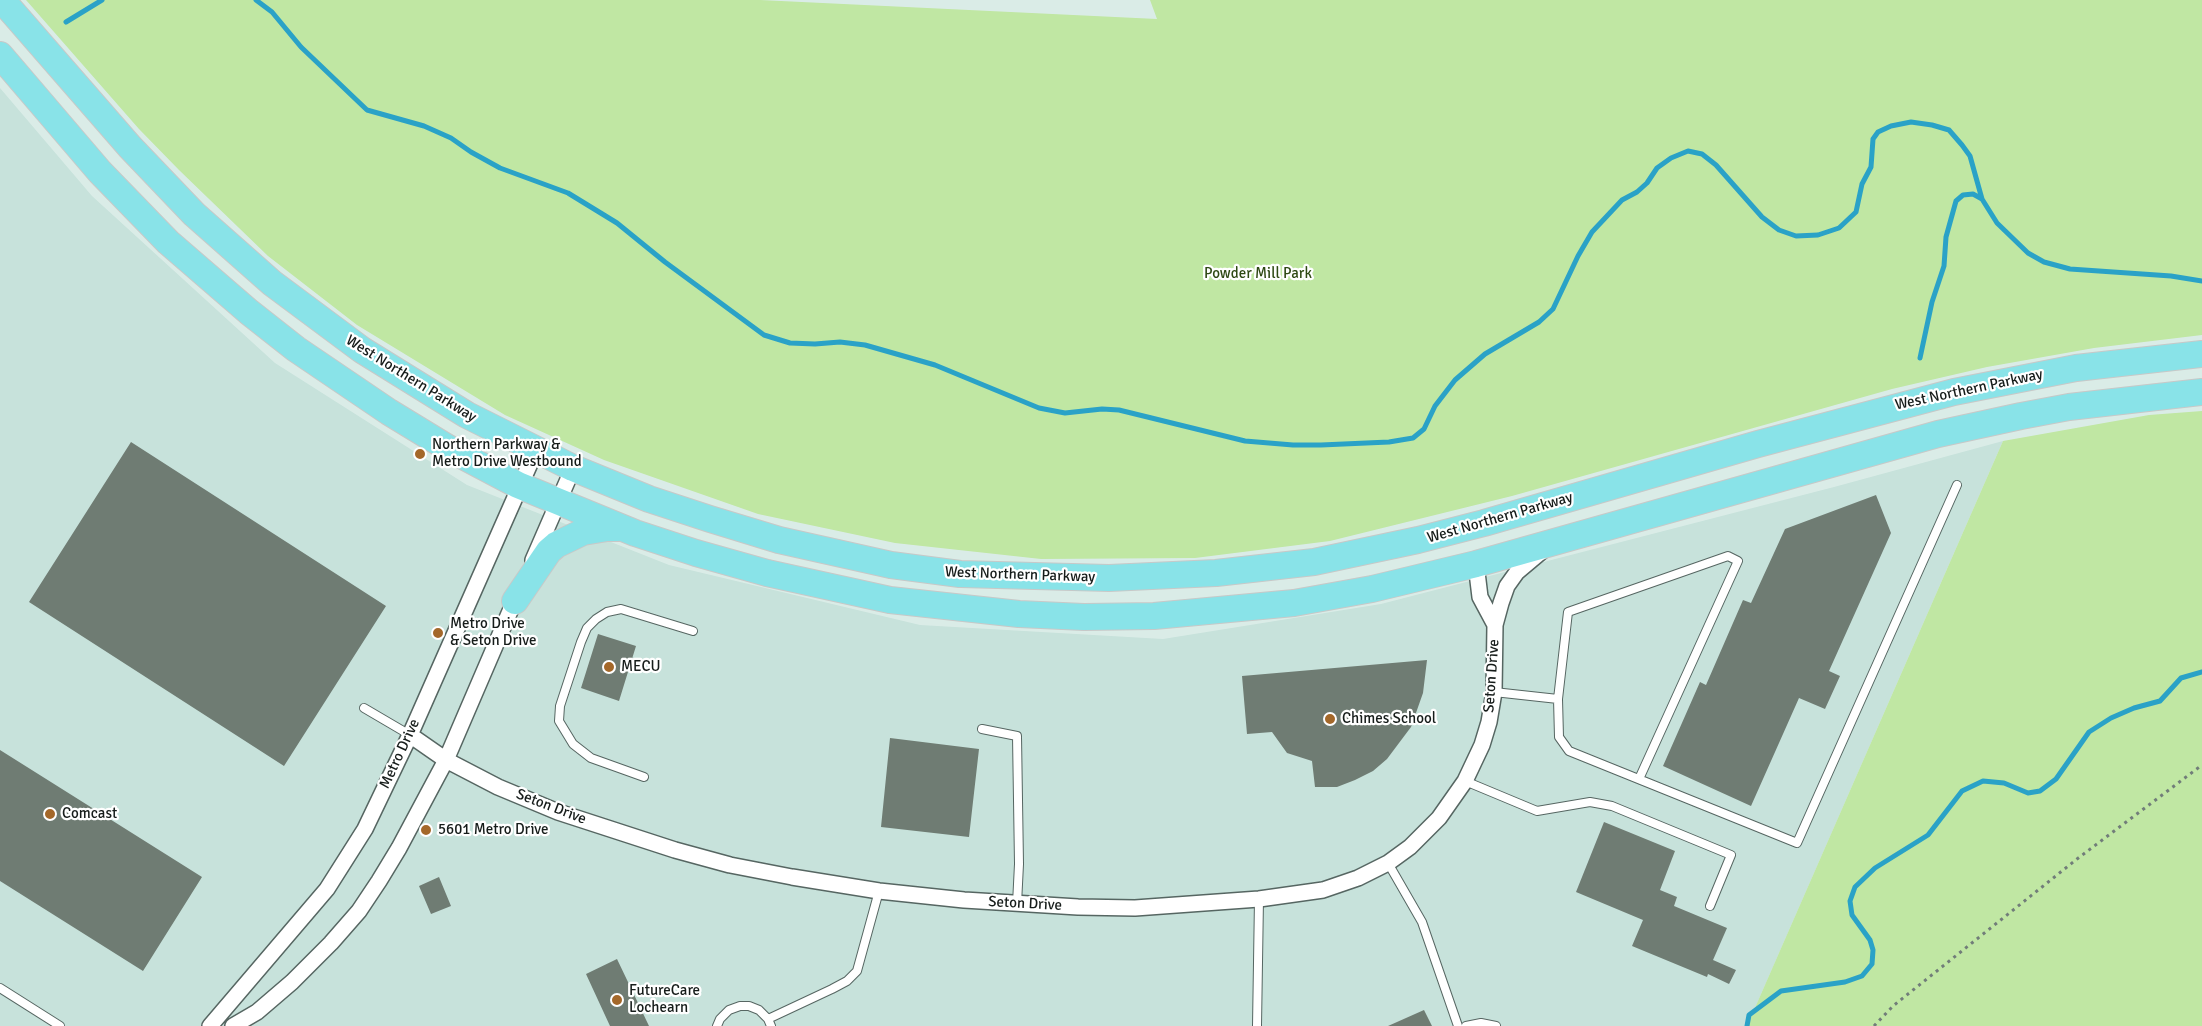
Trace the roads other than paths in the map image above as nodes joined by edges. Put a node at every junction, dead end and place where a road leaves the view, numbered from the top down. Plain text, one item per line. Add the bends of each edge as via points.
1 (2, 0) edge
2 (0, 55) edge
3 (2202, 354) edge
4 (2202, 392) edge
5 (536, 450) junction
6 (573, 468) junction
7 (519, 485) junction
8 (1957, 485) dead end
9 (557, 502) junction
10 (1484, 523) junction
11 (624, 528) junction
12 (1554, 542) junction
13 (1476, 564) junction
14 (515, 601) junction
15 (1495, 625) junction
16 (693, 631) dead end
17 (1494, 692) junction
18 (1558, 699) junction
19 (364, 708) dead end
20 (982, 729) dead end
21 (410, 735) junction
22 (446, 760) junction
23 (644, 777) dead end
24 (1639, 779) junction
25 (1465, 782) junction
26 (1388, 863) junction
27 (879, 891) junction
28 (1259, 899) junction
29 (1017, 904) junction
30 (1710, 906) dead end
31 (0, 988) edge
32 (769, 1023) edge
33 (1257, 1025) edge
34 (60, 1026) edge
35 (210, 1026) edge
36 (233, 1026) edge
37 (717, 1026) edge
38 (1458, 1026) edge
39 (1466, 1026) edge
40 (1496, 1026) edge

1 - 5 main road, West Northern Parkway via 160,180 272,283 407,379
2 - 7 main road via 132,206 249,312 388,412
3 - 10 main road, West Northern Parkway via 2066,370 1954,392
4 - 12 main road via 2069,407 1948,432
5 - 6 main road, West Northern Parkway
5 - 7 street, Metro Drive
6 - 9 street
6 - 10 main road, West Northern Parkway via 649,499 779,540 891,565 960,574 1109,578 1227,572 1362,553
7 - 9 main road
7 - 21 street, Metro Drive
8 - 24 lane via 1797,843
9 - 11 main road
9 - 14 street
10 - 13 main road
11 - 13 main road via 696,554 834,589 890,600 1019,614 1154,616 1294,603
11 - 14 main road via 594,529 556,545
12 - 13 main road
12 - 15 street, Seton Drive via 1512,579
13 - 15 street, Seton Drive via 1480,597
14 - 22 street
15 - 17 street, Seton Drive
16 - 23 lane via 621,609 596,619 581,642 560,706 560,721 573,744 591,758
17 - 18 lane
17 - 25 street, Seton Drive via 1482,745
18 - 24 lane via 1559,737 1569,751
18 - 24 lane via 1568,612 1728,556 1738,561
19 - 21 lane
20 - 29 lane via 1017,736
21 - 22 street, Seton Drive
21 - 35 street, Metro Drive via 365,829 327,889
22 - 27 street, Seton Drive via 558,812 675,850 730,865
22 - 36 street via 399,848 359,911 292,982
25 - 26 street, Seton Drive via 1424,834
25 - 30 lane via 1537,811 1590,802 1612,806 1731,855
26 - 28 street, Seton Drive via 1323,890
26 - 38 lane via 1422,922
27 - 29 street, Seton Drive
27 - 32 lane via 857,971 847,981
28 - 29 street, Seton Drive via 1134,908
28 - 33 lane
31 - 34 lane
32 - 37 lane via 759,1010 740,1006 729,1010
39 - 40 lane

